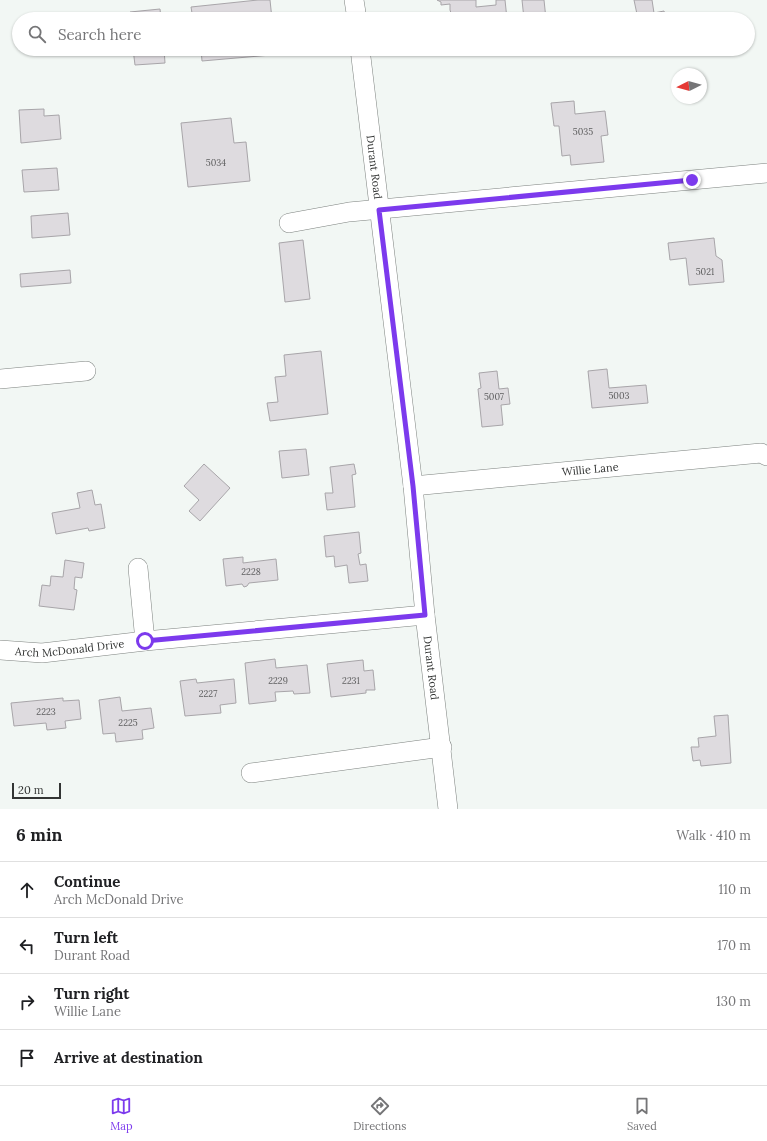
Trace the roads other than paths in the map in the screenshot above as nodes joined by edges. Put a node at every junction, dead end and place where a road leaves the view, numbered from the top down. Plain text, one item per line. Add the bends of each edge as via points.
1 (354, 0) edge
2 (356, 12) edge
3 (361, 56) edge
4 (767, 173) edge
5 (379, 210) junction
6 (289, 223) dead end
7 (86, 371) dead end
8 (0, 379) edge
9 (767, 456) edge
10 (413, 486) junction
11 (138, 568) dead end
12 (425, 615) junction
13 (145, 641) junction
14 (0, 650) edge
15 (442, 747) junction
16 (252, 773) dead end
17 (448, 809) edge

1 - 2 street
3 - 5 street, Durant Road
4 - 5 street
5 - 6 street via 349,212
5 - 10 street, Durant Road
7 - 8 street
9 - 10 street, Willie Lane via 761,453
10 - 12 street, Durant Road
11 - 13 street
12 - 13 street, Arch McDonald Drive
12 - 15 street, Durant Road
13 - 14 street, Arch McDonald Drive via 42,653
15 - 16 street
15 - 17 street, Durant Road

